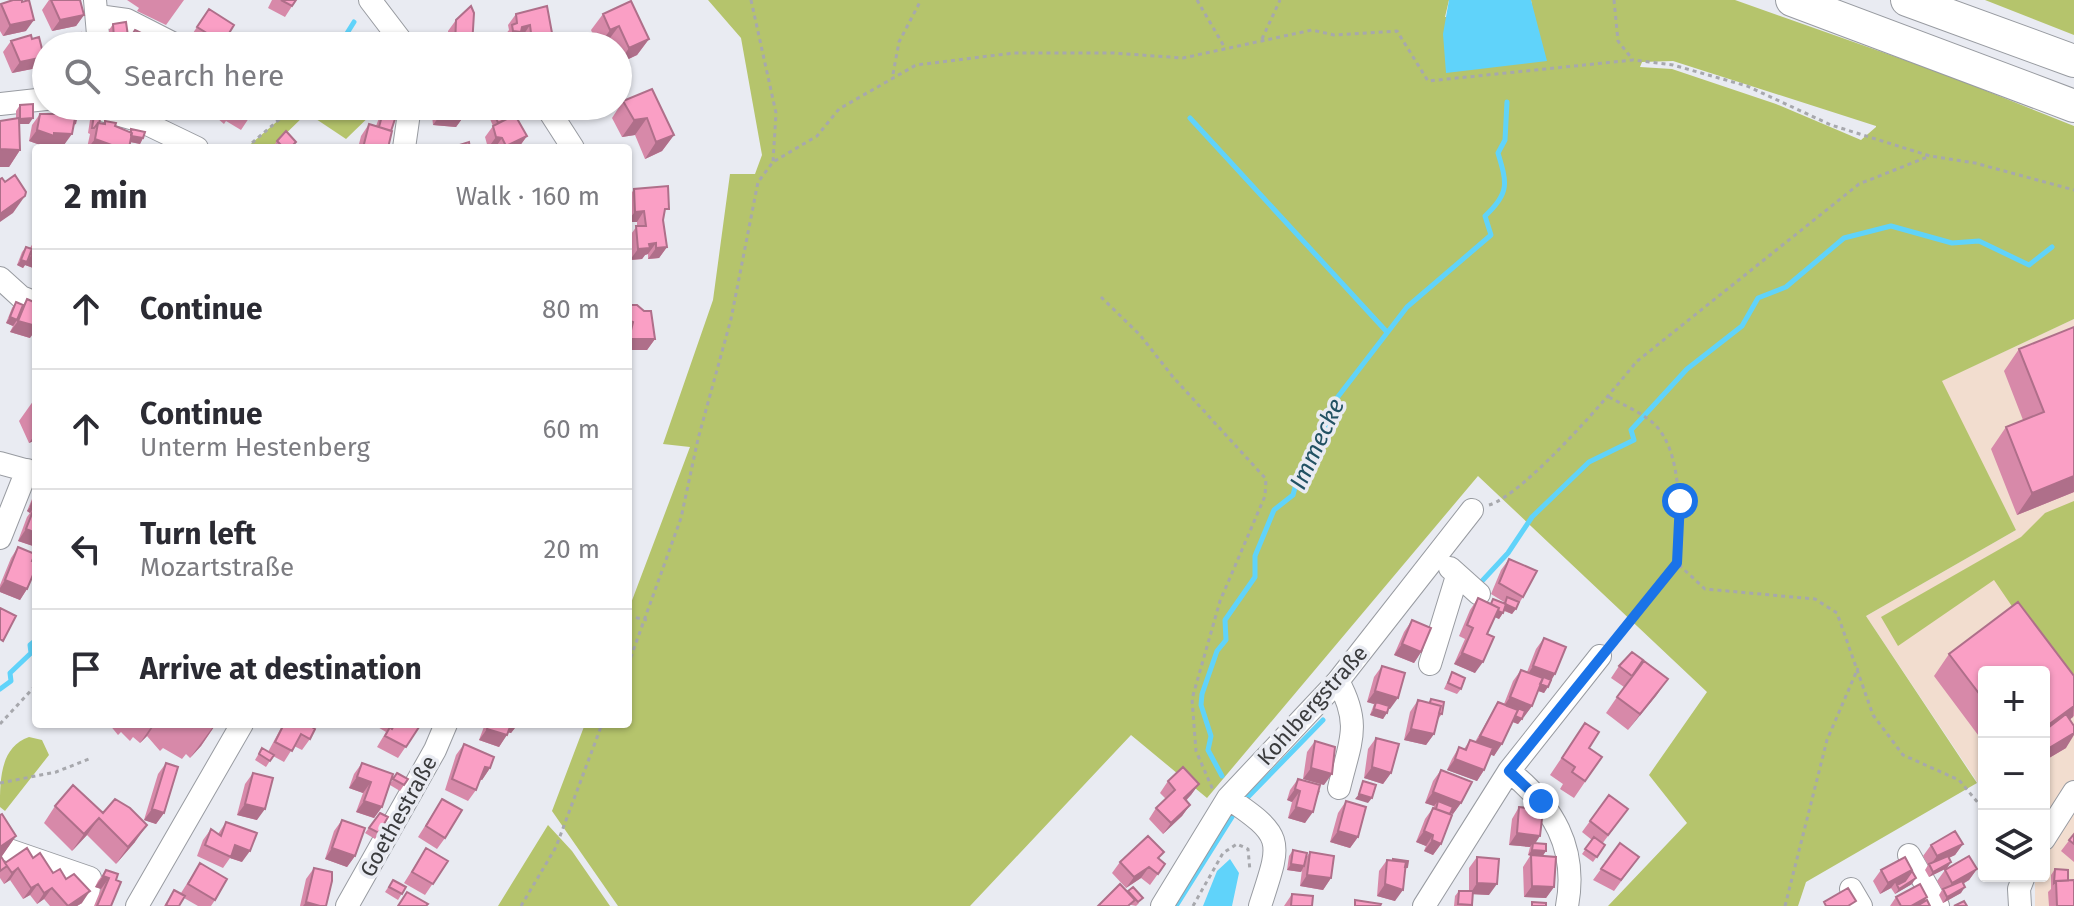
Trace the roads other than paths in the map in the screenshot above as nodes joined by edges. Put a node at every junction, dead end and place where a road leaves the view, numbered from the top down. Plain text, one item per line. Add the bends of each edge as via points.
1 (370, 0) edge
2 (1792, 0) edge
3 (1907, 0) edge
4 (97, 8) edge
5 (98, 32) edge
6 (151, 32) edge
7 (394, 32) edge
8 (2074, 61) edge
9 (32, 101) edge
10 (0, 104) edge
11 (2074, 106) edge
12 (137, 120) edge
13 (408, 120) edge
14 (555, 120) edge
15 (189, 144) edge
16 (405, 144) edge
17 (570, 144) edge
18 (0, 278) edge
19 (32, 301) edge
20 (0, 463) edge
21 (32, 472) edge
22 (1472, 510) road end
23 (0, 538) edge
24 (1438, 555) junction
25 (1457, 576) junction
26 (1479, 594) dead end
27 (1600, 656) road end
28 (1430, 664) dead end
29 (1338, 681) junction
30 (240, 728) edge
31 (444, 728) edge
32 (1509, 771) junction
33 (1339, 788) dead end
34 (2074, 792) edge
35 (1225, 803) junction
36 (2050, 830) edge
37 (0, 847) edge
38 (1909, 855) dead end
39 (2022, 882) edge
40 (87, 906) edge
41 (137, 906) edge
42 (347, 906) edge
43 (1162, 906) edge
44 (1260, 906) edge
45 (1424, 906) edge
46 (1567, 906) edge
47 (1938, 906) edge
48 (2020, 906) edge

1 - 7 street
2 - 11 highway
3 - 8 highway
4 - 5 street
4 - 6 street
9 - 10 street
12 - 15 street
13 - 16 street
14 - 17 street
18 - 19 street
20 - 21 street
21 - 23 street
22 - 24 street, Kohlbergstraße
24 - 25 street
24 - 29 street, Kohlbergstraße
25 - 26 street
25 - 28 street
27 - 32 street
29 - 33 street via 1354,721
29 - 35 street, Kohlbergstraße
30 - 41 street
31 - 42 street, Goethestraße
32 - 45 street
32 - 46 street via 1562,832 1569,854
34 - 36 street
35 - 43 street, Kohlbergstraße
35 - 44 street via 1264,824 1273,839 1274,856
37 - 40 street via 90,878
38 - 47 street
39 - 48 street

